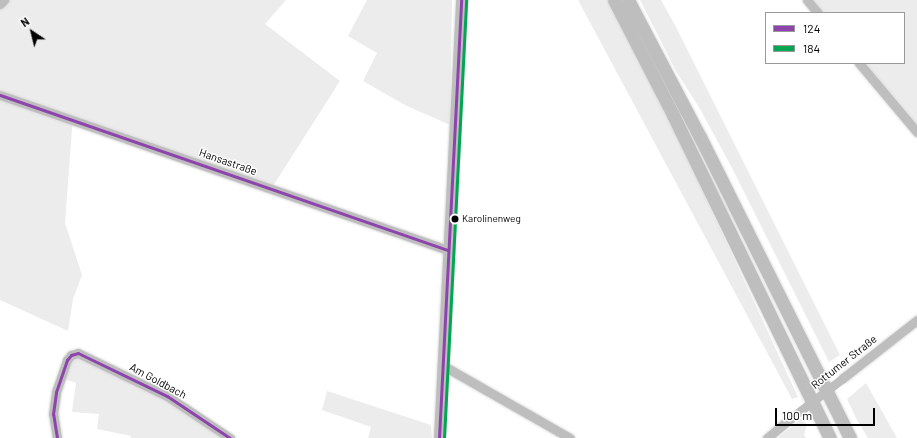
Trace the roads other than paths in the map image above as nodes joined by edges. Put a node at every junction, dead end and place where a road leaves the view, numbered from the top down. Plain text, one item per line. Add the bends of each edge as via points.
1 (4, 0) edge
2 (461, 0) edge
3 (614, 0) edge
4 (628, 0) edge
5 (807, 0) edge
6 (0, 4) edge
7 (817, 12) edge
8 (860, 64) edge
9 (0, 95) edge
10 (917, 132) edge
11 (448, 250) junction
12 (917, 320) edge
13 (442, 365) junction
14 (841, 420) junction
15 (57, 438) edge
16 (230, 438) edge
17 (439, 438) edge
18 (570, 438) edge
19 (767, 438) edge
20 (830, 438) edge
21 (850, 438) edge
22 (854, 438) edge

1 - 6 street
2 - 11 main road
3 - 20 highway via 683,135
4 - 14 highway via 700,137
5 - 7 street
8 - 10 street
9 - 11 street, Hansastraße
11 - 13 main road
12 - 19 street, Rottumer Straße, bridge
13 - 17 main road
13 - 18 street
14 - 21 highway
14 - 22 highway
15 - 16 street, Am Goldbach via 53,414 55,399 67,360 71,355 78,353 167,396

